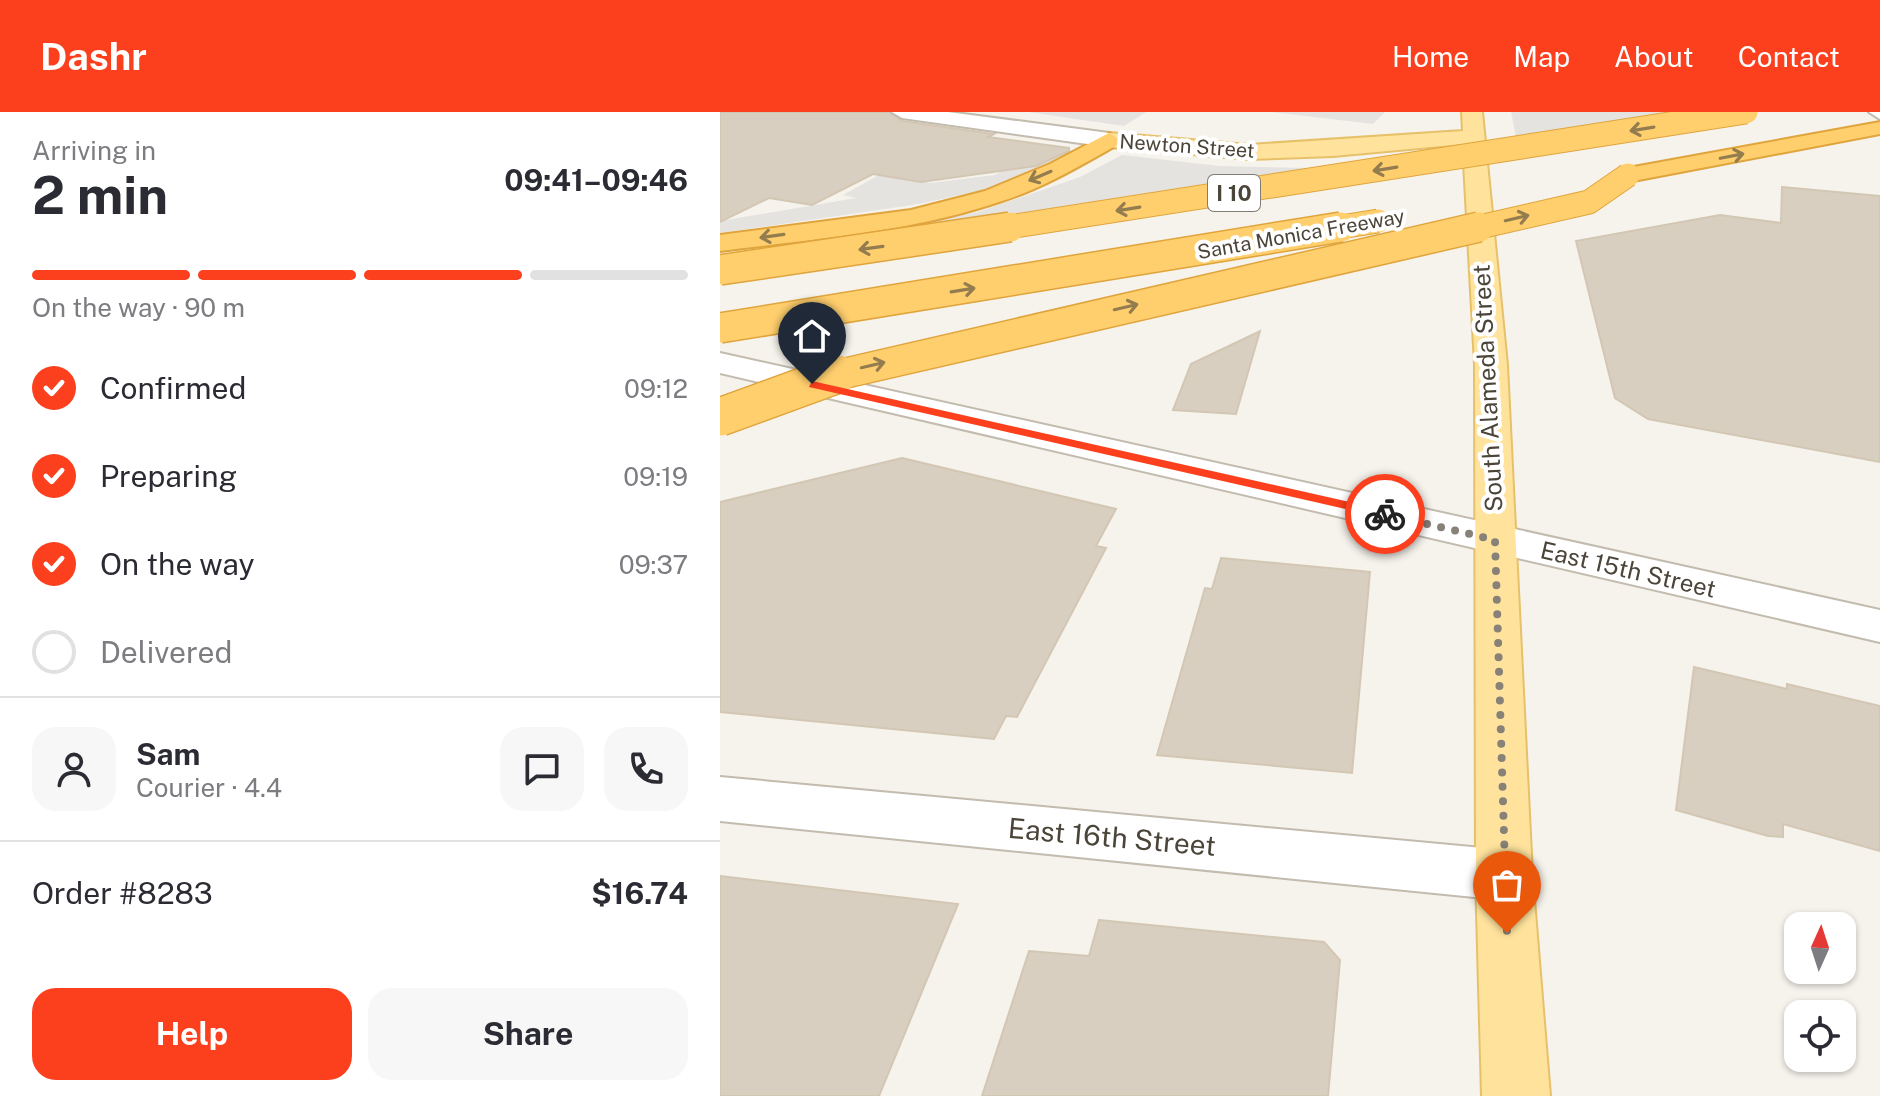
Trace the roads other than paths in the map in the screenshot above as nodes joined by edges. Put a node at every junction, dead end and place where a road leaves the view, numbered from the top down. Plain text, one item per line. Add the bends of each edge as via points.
1 (902, 112) edge
2 (1746, 112) edge
3 (1473, 124) edge
4 (1880, 128) edge
5 (1109, 140) junction
6 (1628, 175) junction
7 (1432, 211) dead end
8 (1401, 217) dead end
9 (720, 243) edge
10 (720, 270) edge
11 (720, 328) edge
12 (720, 363) edge
13 (720, 417) edge
14 (1495, 540) junction
15 (1880, 626) edge
16 (720, 799) edge
17 (1504, 875) junction
18 (1516, 1096) edge

1 - 5 street, Newton Street
2 -> 10 highway, I 10, bridge
3 - 5 main road, Newton Street via 1307,151 1190,150
3 - 14 main road, South Alameda Street via 1491,365
6 -> 4 highway, Santa Monica Freeway
5 -> 9 highway via 994,196 912,218
6 - 7 highway, Santa Monica Freeway
13 -> 6 highway, bridge via 846,371 1589,202
11 -> 8 highway, Santa Monica Freeway / I 10, bridge
12 - 14 street, East 15th Street
14 - 15 street, East 15th Street
14 - 17 main road, South Alameda Street
16 - 17 street, East 16th Street
17 - 18 main road, South Alameda Street

